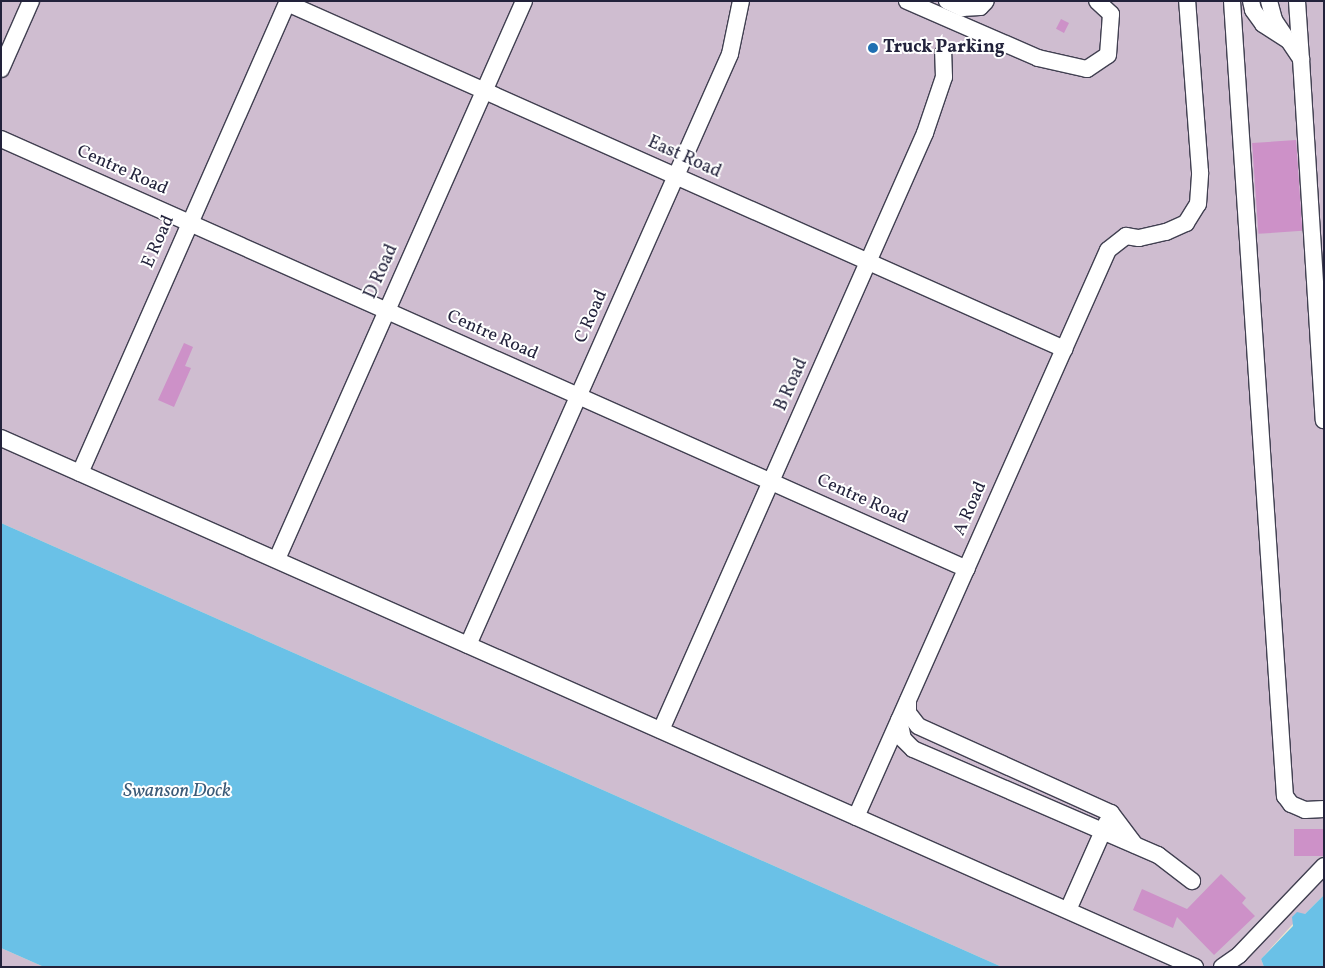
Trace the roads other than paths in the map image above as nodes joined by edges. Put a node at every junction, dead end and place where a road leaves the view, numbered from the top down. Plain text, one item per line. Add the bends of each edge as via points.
1 (31, 1) edge
2 (524, 1) edge
3 (741, 1) edge
4 (906, 1) edge
5 (947, 1) edge
6 (986, 1) edge
7 (1097, 1) edge
8 (1187, 1) edge
9 (1232, 1) edge
10 (1251, 1) edge
11 (1269, 1) edge
12 (1297, 1) edge
13 (288, 2) edge
14 (1289, 41) junction
15 (943, 53) dead end
16 (1301, 59) junction
17 (1, 69) edge
18 (484, 91) junction
19 (1, 139) edge
20 (676, 177) junction
21 (189, 223) junction
22 (869, 262) junction
23 (386, 310) junction
24 (1064, 349) junction
25 (579, 396) junction
26 (1324, 420) edge
27 (1, 438) edge
28 (80, 473) junction
29 (772, 482) junction
30 (277, 559) junction
31 (967, 569) junction
32 (468, 644) junction
33 (908, 701) junction
34 (899, 720) junction
35 (661, 730) junction
36 (1324, 809) edge
37 (1111, 813) junction
38 (856, 817) junction
39 (1102, 832) junction
40 (1135, 845) junction
41 (1324, 866) edge
42 (1192, 881) dead end
43 (1068, 910) junction
44 (1195, 967) edge
45 (1222, 967) edge

1 - 17 lane
2 - 18 lane, D Road
3 - 20 lane, C Road via 730,54
4 - 7 lane via 1038,58 1087,69 1108,54 1110,14
5 - 6 lane via 962,8 980,7
8 - 24 lane, A Road via 1200,172 1198,204 1186,223 1166,232 1116,240 1108,250
9 - 36 lane via 1286,796 1291,804 1305,810
10 - 14 lane via 1263,24
11 - 14 lane via 1274,20
12 - 16 lane
13 - 18 lane, East Road
13 - 21 lane, E Road
14 - 16 lane
15 - 22 lane, B Road via 944,77 936,104
16 - 26 lane
18 - 20 lane, East Road
18 - 23 lane, D Road
19 - 21 lane, Centre Road
20 - 22 lane, East Road
20 - 25 lane, C Road
21 - 23 lane, Centre Road
21 - 28 lane, E Road
22 - 24 lane, East Road
22 - 29 lane, B Road
23 - 25 lane, Centre Road
23 - 30 lane, D Road
24 - 31 lane, A Road
25 - 29 lane, Centre Road
25 - 32 lane, C Road
27 - 28 lane
28 - 30 lane
29 - 31 lane, Centre Road
29 - 35 lane, B Road
30 - 32 lane
31 - 33 lane, A Road
32 - 35 lane
33 - 34 lane, A Road
33 - 37 lane via 908,713 922,728
34 - 38 lane, A Road
34 - 39 lane via 903,738 913,748
35 - 38 lane
37 - 39 lane
37 - 40 lane
38 - 43 lane
39 - 40 lane
39 - 43 lane
40 - 42 lane via 1171,862
41 - 45 lane via 1239,955
43 - 44 lane

